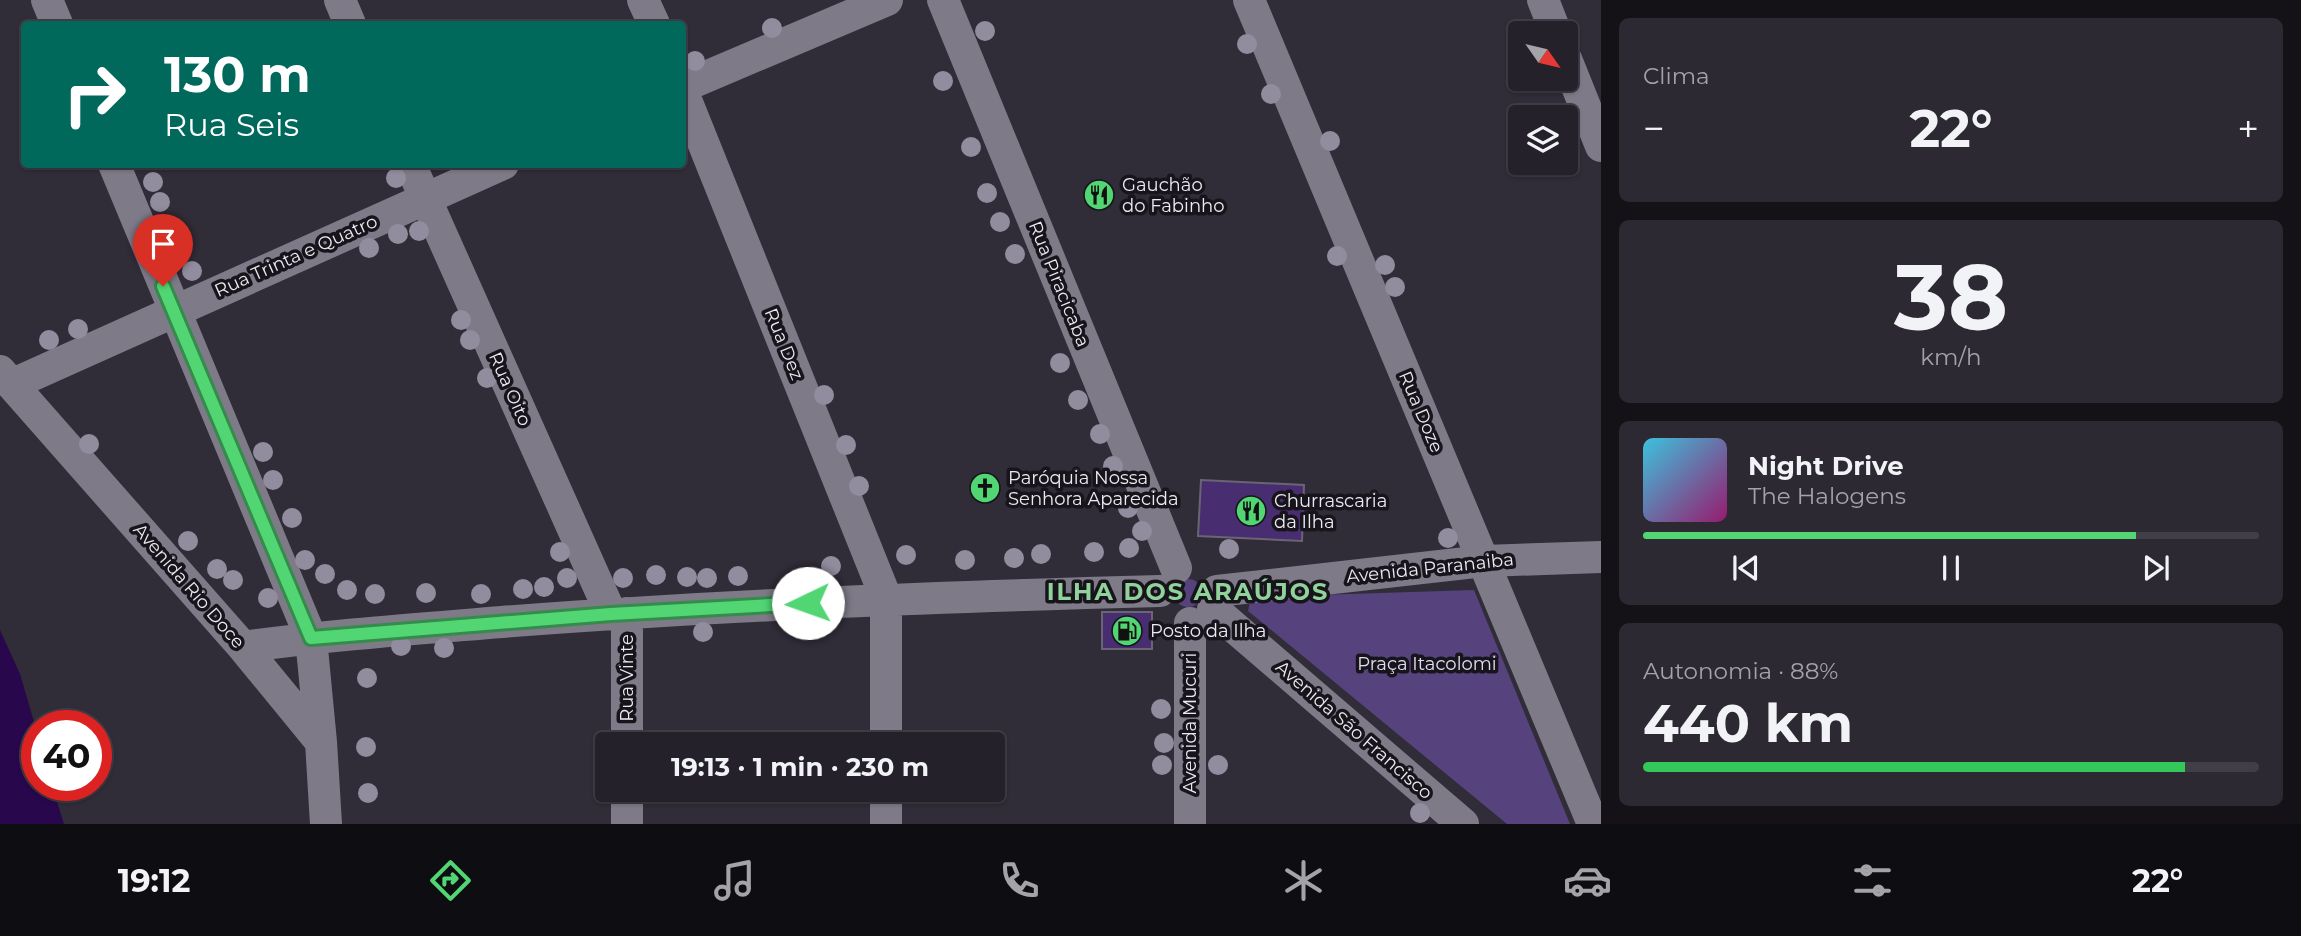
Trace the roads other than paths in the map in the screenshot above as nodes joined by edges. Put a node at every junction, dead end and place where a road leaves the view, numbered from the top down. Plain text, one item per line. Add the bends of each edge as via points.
1 (47, 0) edge
2 (340, 0) edge
3 (643, 0) edge
4 (887, 0) edge
5 (943, 0) edge
6 (1249, 0) edge
7 (1543, 0) edge
8 (56, 21) edge
9 (349, 21) edge
10 (652, 21) edge
11 (1551, 21) edge
12 (686, 87) edge
13 (1578, 89) edge
14 (686, 99) edge
15 (1601, 146) edge
16 (116, 168) edge
17 (412, 168) edge
18 (494, 168) edge
19 (424, 199) junction
20 (173, 310) junction
21 (7, 378) edge
22 (1601, 557) edge
23 (1484, 561) junction
24 (1168, 580) junction
25 (886, 598) junction
26 (1207, 608) junction
27 (619, 613) junction
28 (311, 638) junction
29 (243, 647) junction
30 (626, 732) edge
31 (886, 732) edge
32 (321, 742) junction
33 (627, 802) edge
34 (886, 802) edge
35 (326, 824) edge
36 (627, 824) edge
37 (886, 824) edge
38 (1190, 824) edge
39 (1464, 824) edge
40 (1593, 824) edge

1 - 8 street
2 - 9 street
3 - 10 street
4 - 12 street
5 - 24 street, Rua Piracicaba
6 - 23 street, Rua Doze
7 - 11 street
13 - 15 street
14 - 25 street, Rua Dez
16 - 20 street
17 - 19 street, Rua Oito
18 - 19 street, Rua Trinta e Quatro
19 - 20 street, Rua Trinta e Quatro
19 - 27 street, Rua Oito
20 - 21 street, Rua Trinta e Quatro
20 - 28 street
21 - 29 street, Avenida Rio Doce
22 - 23 street, Avenida Paranaiba
23 - 26 street, Avenida Paranaiba
23 - 40 street, Rua Doze
24 - 25 street
24 - 26 street via 1165,610 1180,622
24 - 26 street via 1185,565 1203,569 1210,575
25 - 27 street
25 - 31 street
26 - 38 street, Avenida Mucuri
26 - 39 street, Avenida São Francisco
27 - 28 street
27 - 30 street, Rua Vinte
28 - 29 street
28 - 32 street
29 - 32 street, Avenida Rio Doce
32 - 35 street
33 - 36 street
34 - 37 street

